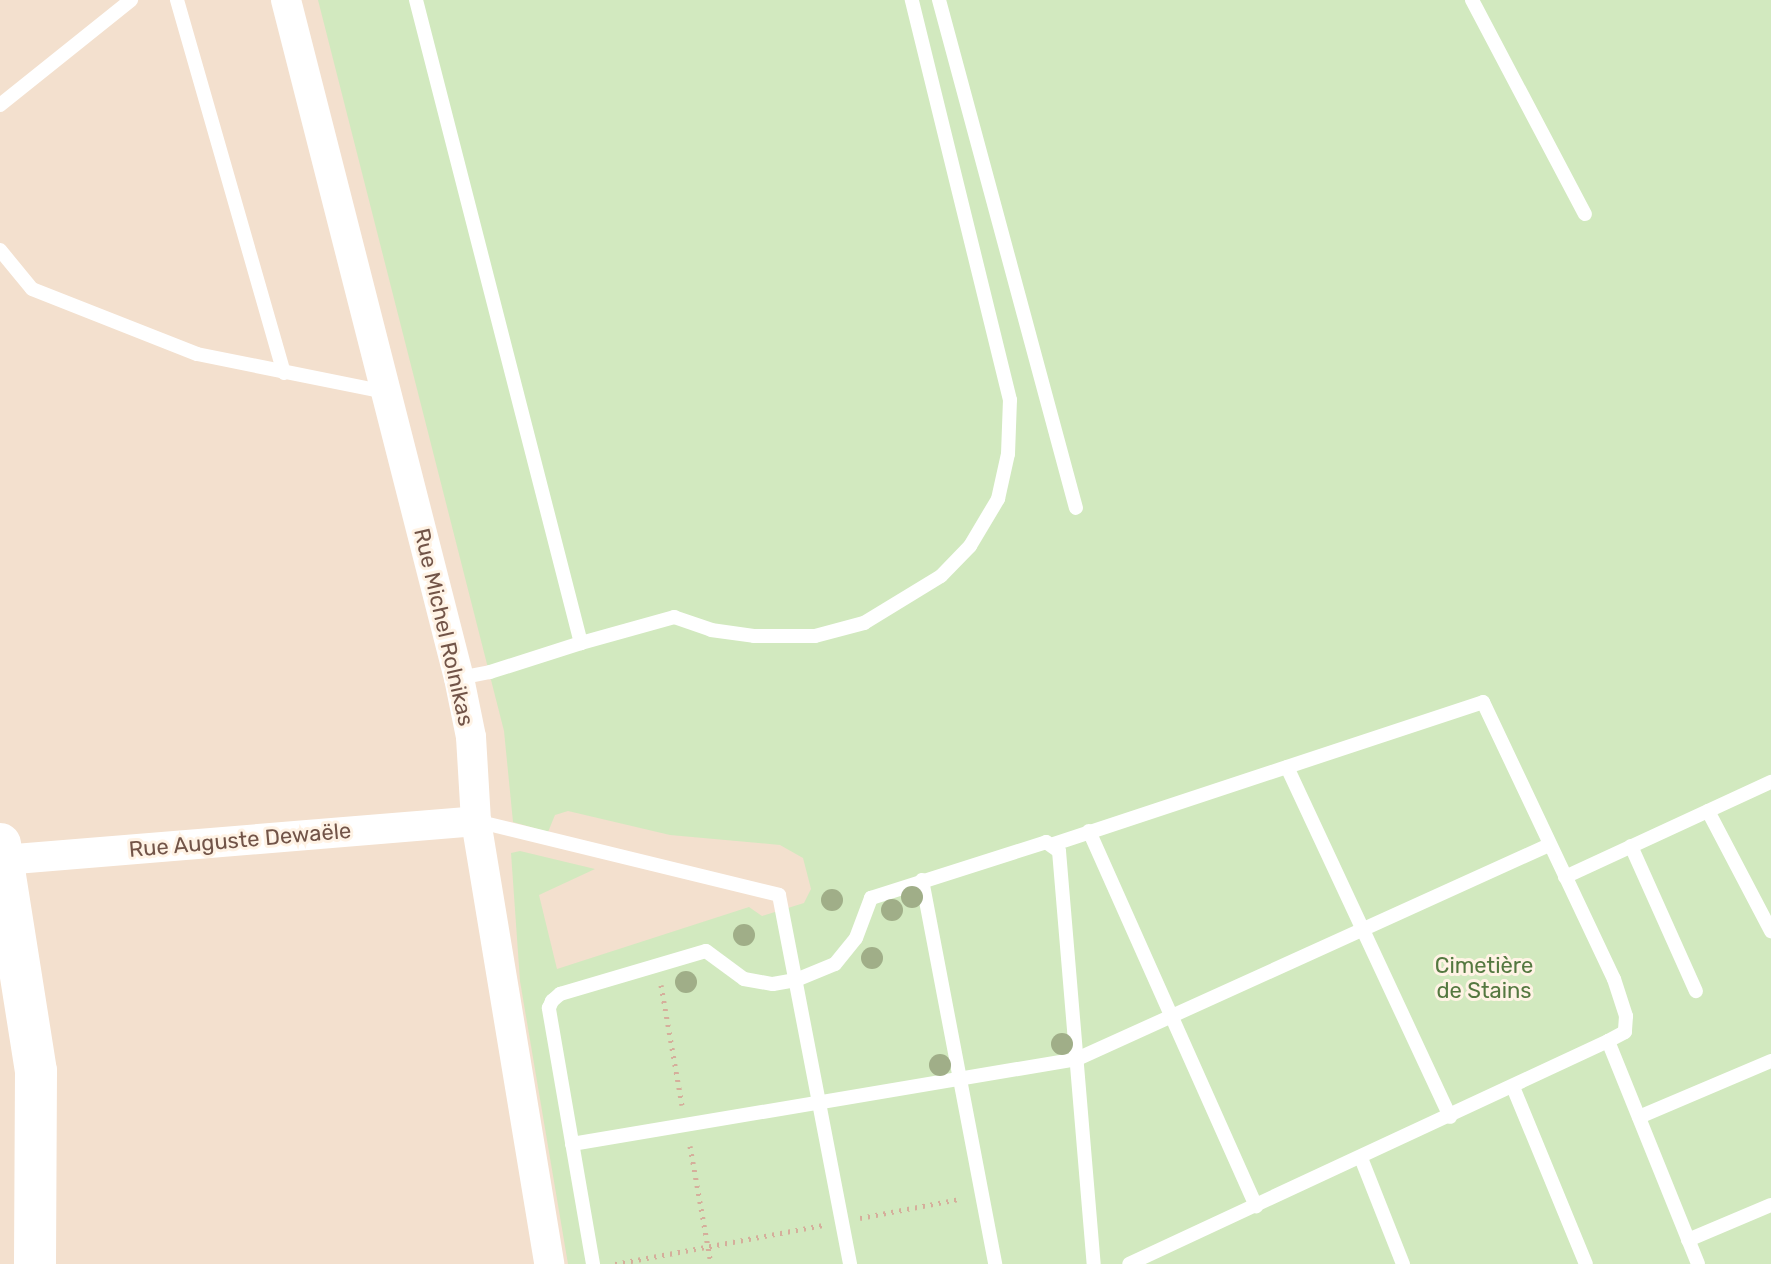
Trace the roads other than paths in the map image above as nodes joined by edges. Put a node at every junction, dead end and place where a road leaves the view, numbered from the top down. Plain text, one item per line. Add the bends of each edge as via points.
1 (131, 0) edge
2 (177, 0) edge
3 (286, 0) edge
4 (416, 0) edge
5 (912, 0) edge
6 (939, 0) edge
7 (1472, 0) edge
8 (0, 105) edge
9 (1585, 214) dead end
10 (0, 250) edge
11 (284, 373) junction
12 (386, 392) junction
13 (1076, 508) dead end
14 (581, 643) junction
15 (459, 678) junction
16 (1287, 767) junction
17 (1771, 782) edge
18 (1708, 811) junction
19 (476, 821) junction
20 (1089, 831) junction
21 (1054, 844) junction
22 (1549, 845) junction
23 (1631, 846) junction
24 (2, 852) edge
25 (1565, 877) junction
26 (922, 880) junction
27 (1363, 929) junction
28 (1771, 931) edge
29 (9, 941) edge
30 (796, 980) junction
31 (1696, 991) dead end
32 (1172, 1016) junction
33 (1608, 1041) junction
34 (1077, 1059) junction
35 (1771, 1061) edge
36 (960, 1078) junction
37 (1513, 1087) junction
38 (820, 1102) junction
39 (1450, 1117) junction
40 (1639, 1117) junction
41 (572, 1144) junction
42 (1361, 1158) junction
43 (1771, 1205) edge
44 (1256, 1206) junction
45 (1688, 1240) junction
46 (35, 1264) edge
47 (549, 1264) edge
48 (593, 1264) edge
49 (850, 1264) edge
50 (995, 1264) edge
51 (1094, 1264) edge
52 (1129, 1264) edge
53 (1403, 1264) edge
54 (1586, 1264) edge
55 (1698, 1264) edge

1 - 8 lane
2 - 11 lane
3 - 12 street, Rue Michel Rolnikas
4 - 14 lane
5 - 14 lane via 1010,400 1008,454 998,499 970,546 941,576 864,623 815,636 754,636 711,630 674,617
6 - 13 lane
7 - 9 lane
10 - 11 lane via 32,289 197,354
11 - 12 lane
12 - 15 street, Rue Michel Rolnikas
14 - 15 lane
15 - 19 street, Rue Michel Rolnikas via 471,737
16 - 20 lane
16 - 22 lane via 1483,702
16 - 27 lane
17 - 18 lane
18 - 23 lane
18 - 28 lane
19 - 24 street, Rue Auguste Dewaële
19 - 30 lane via 779,895
19 - 47 street, Rue Michel Rolnikas
20 - 21 lane
20 - 32 lane
21 - 26 lane via 1046,842
21 - 34 lane via 1059,851
22 - 25 lane
22 - 27 lane
23 - 25 lane
23 - 31 lane
24 - 29 main road
25 - 33 lane via 1626,1016 1625,1032
26 - 30 lane via 871,898 856,938 835,964
26 - 36 lane
27 - 32 lane
27 - 39 lane
29 - 46 main road via 36,1071
30 - 38 lane
30 - 41 lane via 773,984 744,979 706,951 560,994 549,1008
32 - 34 lane
32 - 44 lane
33 - 37 lane
33 - 40 lane
34 - 36 lane
34 - 51 lane
35 - 40 lane
36 - 38 lane
36 - 50 lane
37 - 39 lane
37 - 54 lane
38 - 41 lane
38 - 49 lane
39 - 42 lane
40 - 45 lane
41 - 48 lane
42 - 44 lane
42 - 53 lane
43 - 45 lane
44 - 52 lane
45 - 55 lane

